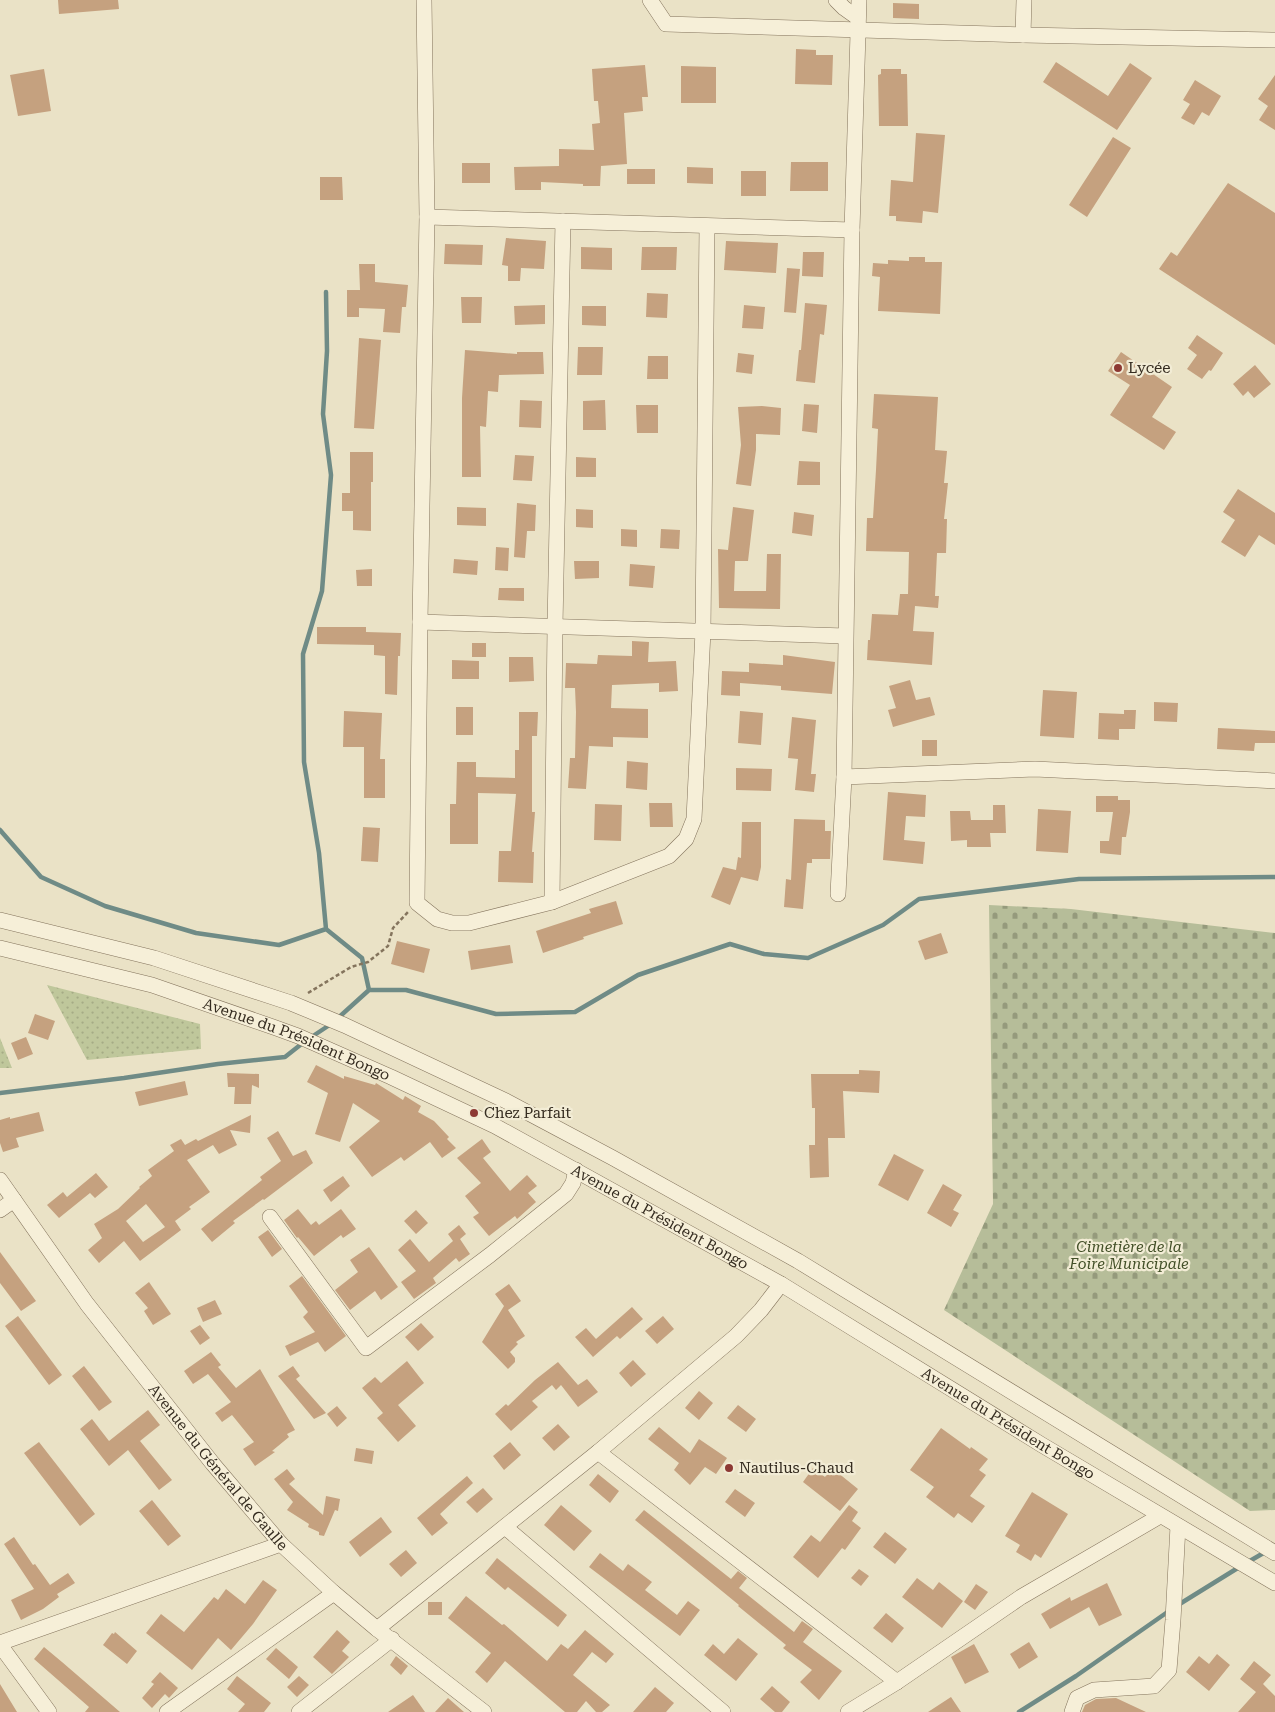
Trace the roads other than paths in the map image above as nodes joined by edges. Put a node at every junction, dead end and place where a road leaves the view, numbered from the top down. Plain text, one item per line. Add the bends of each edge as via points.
1 (424, 0) edge
2 (650, 0) edge
3 (836, 0) edge
4 (859, 0) edge
5 (1024, 0) edge
6 (858, 24) junction
7 (1023, 35) junction
8 (1275, 40) edge
9 (427, 217) junction
10 (563, 221) junction
11 (707, 226) junction
12 (852, 230) junction
13 (420, 622) junction
14 (555, 626) junction
15 (703, 631) junction
16 (845, 636) junction
17 (844, 777) junction
18 (1275, 781) edge
19 (838, 894) dead end
20 (552, 902) junction
21 (0, 920) edge
22 (0, 948) edge
23 (576, 1170) junction
24 (0, 1180) edge
25 (14, 1200) junction
26 (0, 1210) edge
27 (270, 1217) dead end
28 (781, 1284) junction
29 (598, 1452) junction
30 (1160, 1516) junction
31 (1178, 1526) junction
32 (506, 1527) junction
33 (281, 1544) junction
34 (1275, 1553) edge
35 (1275, 1583) edge
36 (334, 1593) junction
37 (377, 1629) junction
38 (392, 1639) junction
39 (0, 1644) edge
40 (896, 1682) junction
41 (49, 1712) edge
42 (167, 1712) edge
43 (299, 1712) edge
44 (484, 1712) edge
45 (723, 1712) edge
46 (848, 1712) edge
47 (1072, 1712) edge

1 - 9 street
2 - 6 street via 666,24
3 - 6 street
4 - 6 street
5 - 7 street
6 - 7 street
6 - 12 street
7 - 8 street
9 - 10 street
9 - 13 street
10 - 11 street
10 - 14 street
11 - 12 street
11 - 15 street
12 - 16 street
13 - 14 street
13 - 20 street via 417,903 437,919 469,923
14 - 15 street
14 - 20 street
15 - 16 street
15 - 20 street via 694,819 686,839 669,856
16 - 17 street
17 - 18 street via 1035,770
17 - 19 street
21 - 34 street, Avenue du Président Bongo via 154,958 291,1003 506,1101 798,1261
22 - 23 street, Avenue du Président Bongo via 152,986 298,1036 495,1126
23 - 27 street via 566,1194 366,1348
23 - 28 street, Avenue du Président Bongo
24 - 25 street, Avenue du Général de Gaulle
25 - 26 street
25 - 33 street, Avenue du Général de Gaulle via 87,1304 213,1464
28 - 29 street via 736,1336
28 - 30 street, Avenue du Président Bongo
29 - 32 street
29 - 40 street
30 - 31 street, Avenue du Président Bongo
30 - 40 street via 1022,1597
31 - 35 street, Avenue du Président Bongo
31 - 47 street via 1169,1670 1154,1686 1094,1690 1077,1698
32 - 37 street
32 - 45 street
33 - 36 street, Avenue du Général de Gaulle
33 - 39 street
36 - 37 street, Avenue du Général de Gaulle
36 - 42 street
37 - 38 street, Avenue du Général de Gaulle
38 - 43 street
38 - 44 street, Avenue du Général de Gaulle
39 - 41 street
40 - 46 street

